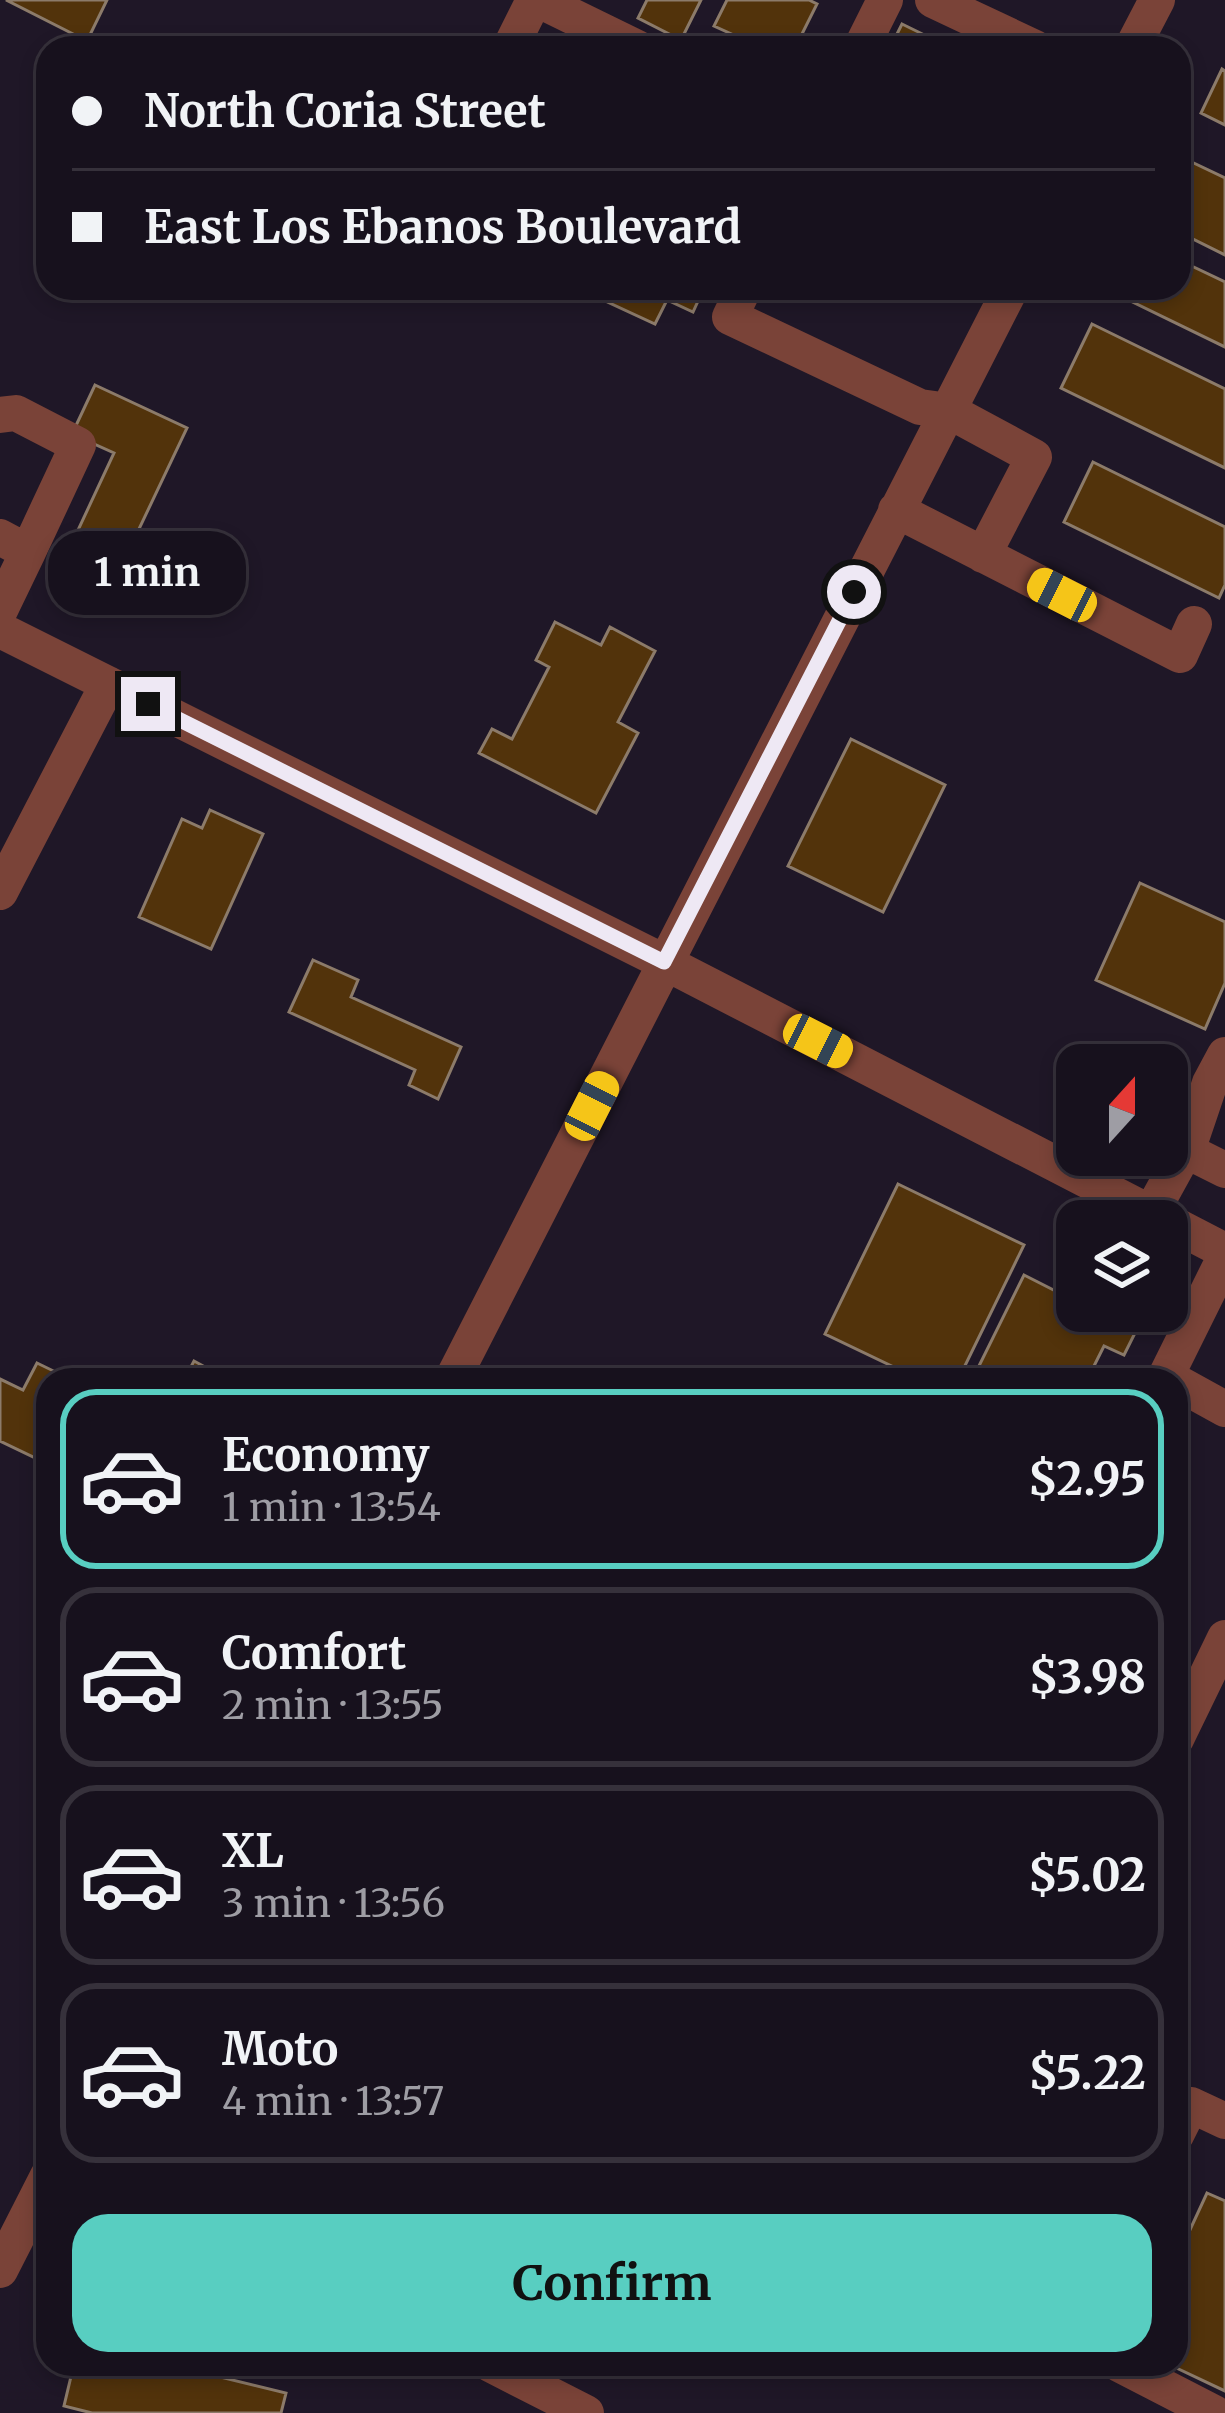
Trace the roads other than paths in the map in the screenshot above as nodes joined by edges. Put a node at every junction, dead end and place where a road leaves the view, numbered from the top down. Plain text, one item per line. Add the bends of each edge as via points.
1 (536, 0) edge
2 (885, 0) edge
3 (933, 0) edge
4 (1157, 0) edge
5 (516, 36) edge
6 (612, 36) edge
7 (867, 36) edge
8 (1010, 36) edge
9 (1138, 36) edge
10 (738, 300) edge
11 (1005, 300) edge
12 (949, 412) junction
13 (0, 415) edge
14 (896, 510) junction
15 (14, 544) edge
16 (983, 555) junction
17 (0, 610) edge
18 (1194, 623) dead end
19 (0, 630) edge
20 (108, 684) junction
21 (0, 892) edge
22 (664, 962) junction
23 (1225, 1054) edge
24 (1188, 1142) edge
25 (1188, 1152) edge
26 (1225, 1170) edge
27 (1125, 1200) edge
28 (1188, 1233) edge
29 (1225, 1254) edge
30 (458, 1368) edge
31 (1174, 1368) edge
32 (1188, 1390) edge
33 (1225, 1409) edge
34 (1225, 1638) edge
35 (1188, 1714) edge
36 (1188, 2111) edge
37 (1225, 2121) edge
38 (36, 2200) edge
39 (0, 2270) edge
40 (514, 2376) edge
41 (1142, 2376) edge
42 (586, 2413) edge
43 (1214, 2413) edge

1 - 5 street
1 - 6 street
2 - 7 street
3 - 8 street
4 - 9 street
10 - 12 street via 730,317 920,407
11 - 12 street
12 - 14 street
12 - 16 street via 1034,458
13 - 15 street via 16,412 78,445
14 - 16 street
14 - 22 street
15 - 17 street
16 - 18 street via 1180,655
19 - 20 street
20 - 21 street
20 - 22 street
22 - 27 street
22 - 30 street
23 - 24 street
25 - 26 street
28 - 29 street
29 - 31 street
32 - 33 street
34 - 35 street
36 - 37 street via 1191,2105
38 - 39 street
40 - 42 street
41 - 43 street

